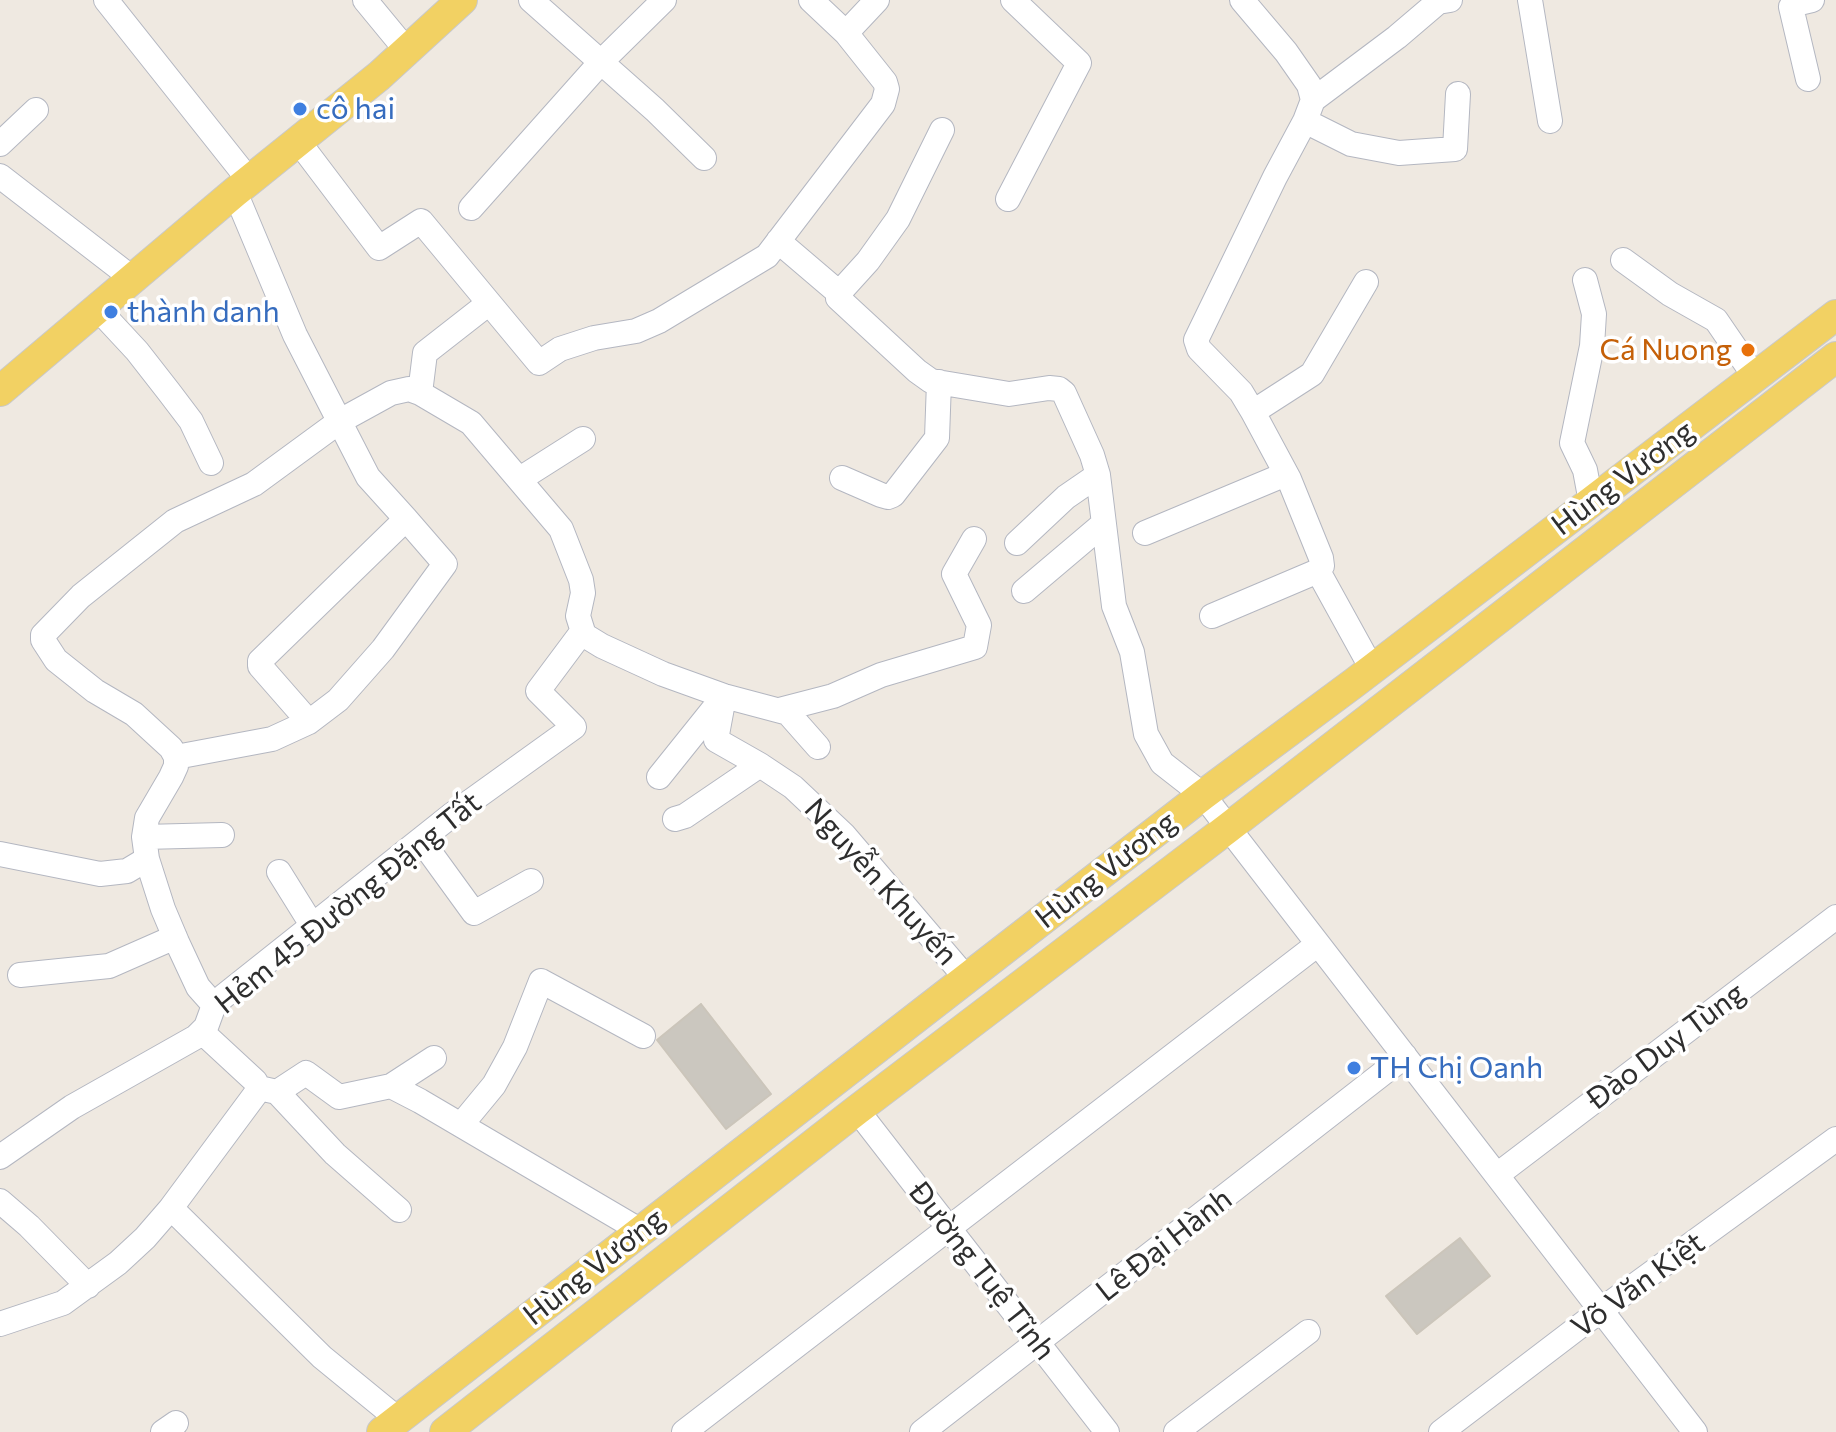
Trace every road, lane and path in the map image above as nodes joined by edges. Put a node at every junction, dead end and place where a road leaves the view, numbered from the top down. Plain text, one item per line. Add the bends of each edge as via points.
1 (106, 0) edge
2 (365, 0) edge
3 (462, 0) edge
4 (531, 0) edge
5 (664, 0) edge
6 (811, 0) edge
7 (877, 0) edge
8 (1013, 0) edge
9 (1242, 0) edge
10 (1450, 0) edge
11 (1530, 0) edge
12 (1812, 0) edge
13 (846, 33) junction
14 (407, 51) junction
15 (601, 62) junction
16 (1808, 79) dead end
17 (1458, 94) dead end
18 (1309, 102) junction
19 (36, 110) dead end
20 (1550, 121) dead end
21 (942, 130) dead end
22 (298, 141) junction
23 (0, 144) edge
24 (704, 158) dead end
25 (0, 176) edge
26 (242, 186) junction
27 (1008, 199) dead end
28 (471, 208) dead end
29 (778, 241) junction
30 (1623, 260) dead end
31 (132, 278) junction
32 (1585, 280) dead end
33 (1366, 282) dead end
34 (839, 293) junction
35 (489, 303) junction
36 (97, 308) junction
37 (1836, 315) edge
38 (1836, 357) edge
39 (1755, 377) junction
40 (939, 382) junction
41 (0, 391) edge
42 (420, 393) junction
43 (1253, 412) junction
44 (340, 421) junction
45 (583, 439) dead end
46 (211, 463) dead end
47 (1286, 474) junction
48 (1098, 475) junction
49 (842, 478) dead end
50 (520, 479) junction
51 (1591, 502) junction
52 (406, 519) junction
53 (1102, 525) junction
54 (1611, 531) junction
55 (1145, 533) dead end
56 (974, 539) dead end
57 (1017, 543) dead end
58 (1318, 571) junction
59 (1024, 591) dead end
60 (1212, 616) dead end
61 (582, 632) junction
62 (1372, 669) junction
63 (724, 696) junction
64 (779, 710) junction
65 (309, 722) junction
66 (818, 747) dead end
67 (176, 757) junction
68 (760, 765) junction
69 (659, 777) dead end
70 (1203, 795) junction
71 (675, 819) dead end
72 (1228, 828) junction
73 (222, 835) dead end
74 (421, 840) junction
75 (146, 848) junction
76 (0, 854) edge
77 (279, 872) dead end
78 (531, 881) dead end
79 (1836, 917) edge
80 (312, 925) junction
81 (175, 937) junction
82 (1318, 944) junction
83 (20, 975) dead end
84 (967, 979) junction
85 (214, 1005) junction
86 (202, 1032) junction
87 (643, 1036) dead end
88 (1405, 1056) junction
89 (434, 1058) dead end
90 (391, 1086) junction
91 (268, 1090) junction
92 (857, 1110) junction
93 (461, 1125) junction
94 (1836, 1139) edge
95 (0, 1157) edge
96 (1497, 1175) junction
97 (0, 1201) edge
98 (171, 1208) junction
99 (399, 1210) dead end
100 (950, 1228) junction
101 (641, 1231) junction
102 (88, 1286) junction
103 (1601, 1310) junction
104 (0, 1324) edge
105 (1308, 1332) dead end
106 (1038, 1343) junction
107 (401, 1418) edge
108 (447, 1431) edge
109 (1692, 1431) edge
110 (684, 1432) edge
111 (922, 1432) edge
112 (1107, 1432) edge
113 (1176, 1432) edge
114 (1441, 1432) edge

1 - 26 street
2 - 14 street
3 - 14 main road
4 - 15 street
5 - 15 street
6 - 13 street
7 - 13 street
8 - 27 street via 1079,63
9 - 18 street via 1286,52
10 - 18 street via 1438,2
11 - 20 street
12 - 16 street via 1791,7
13 - 29 street via 885,82 883,104
14 - 22 main road
15 - 24 street
15 - 28 street
17 - 18 street via 1455,149 1399,153 1351,144
18 - 43 street via 1196,340
19 - 23 street
21 - 34 street via 898,219
22 - 26 main road
22 - 35 street via 379,248 421,221
25 - 31 street
26 - 31 main road
26 - 44 street via 295,335
29 - 34 street
29 - 35 street via 761,261 659,321 560,349 539,363
30 - 39 street via 1716,320
31 - 36 main road
32 - 51 street via 1594,314 1592,346 1572,443 1585,470
33 - 43 street via 1312,374
34 - 40 street via 844,305 917,371
35 - 42 street via 425,353
36 - 41 main road
36 - 46 street via 191,421
37 - 39 main road, Hùng Vương
38 - 54 main road, Hùng Vương
39 - 51 main road, Hùng Vương
40 - 48 street via 1009,394 1059,389
40 - 49 street via 937,438 893,495
42 - 44 street via 391,393
42 - 50 street via 471,423
43 - 47 street
44 - 52 street via 368,477
44 - 67 street via 254,484 162,530 81,596 43,635 56,660 134,714
45 - 50 street
47 - 55 street
47 - 58 street via 1321,558
48 - 53 street
48 - 57 street
50 - 61 street via 571,549 583,593 578,616
51 - 54 main road
51 - 62 main road, Hùng Vương
52 - 65 street via 443,560 443,569 354,682
52 - 65 street via 260,661
53 - 59 street
53 - 70 street via 1114,606 1132,652 1146,734 1162,763
54 - 72 main road, Hùng Vương
56 - 64 street via 954,574 979,625 975,647
58 - 60 street
58 - 62 street
61 - 63 street via 614,652
61 - 74 street, Hẻm 45 Đường Đặng Tất via 538,691 574,727
62 - 70 main road, Hùng Vương
63 - 64 street
63 - 68 street, Nguyễn Khuyến via 716,740
63 - 69 street
64 - 66 street
65 - 67 street via 272,739
67 - 75 street via 171,777 147,818
68 - 71 street
68 - 84 street, Nguyễn Khuyến via 793,787 844,835
70 - 72 street
70 - 84 main road, Hùng Vương
72 - 82 street
72 - 92 main road, Hùng Vương
73 - 75 street
74 - 78 street via 474,913
74 - 80 street, Hẻm 45 Đường Đặng Tất
75 - 76 street via 127,871 100,874
75 - 81 street
77 - 80 street
79 - 96 street, Đào Duy Tùng
80 - 85 street, Hẻm 45 Đường Đặng Tất
81 - 83 street via 109,966
81 - 85 street via 198,987
82 - 88 street
82 - 100 street
84 - 101 main road, Hùng Vương
85 - 86 street, Hẻm 45 Đường Đặng Tất
86 - 91 street
86 - 95 street, Hẻm 45 Đường Đặng Tất via 64,1112
87 - 93 street via 541,981 494,1085
88 - 96 street
88 - 106 street, Lê Đại Hành
89 - 90 street
90 - 91 street via 339,1097 306,1073
90 - 93 street
91 - 98 street
91 - 99 street
92 - 100 street, Đường Tuệ Tĩnh
92 - 108 main road, Hùng Vương
93 - 101 street
94 - 103 street, Võ Văn Kiệt
96 - 103 street
97 - 102 street
98 - 102 street via 145,1238
98 - 107 street via 322,1357
100 - 106 street, Đường Tuệ Tĩnh
100 - 110 street
101 - 107 main road, Hùng Vương
102 - 104 street via 63,1303
103 - 109 street
103 - 114 street, Võ Văn Kiệt
105 - 113 street
106 - 111 street, Lê Đại Hành
106 - 112 street, Đường Tuệ Tĩnh
107 - 108 street

